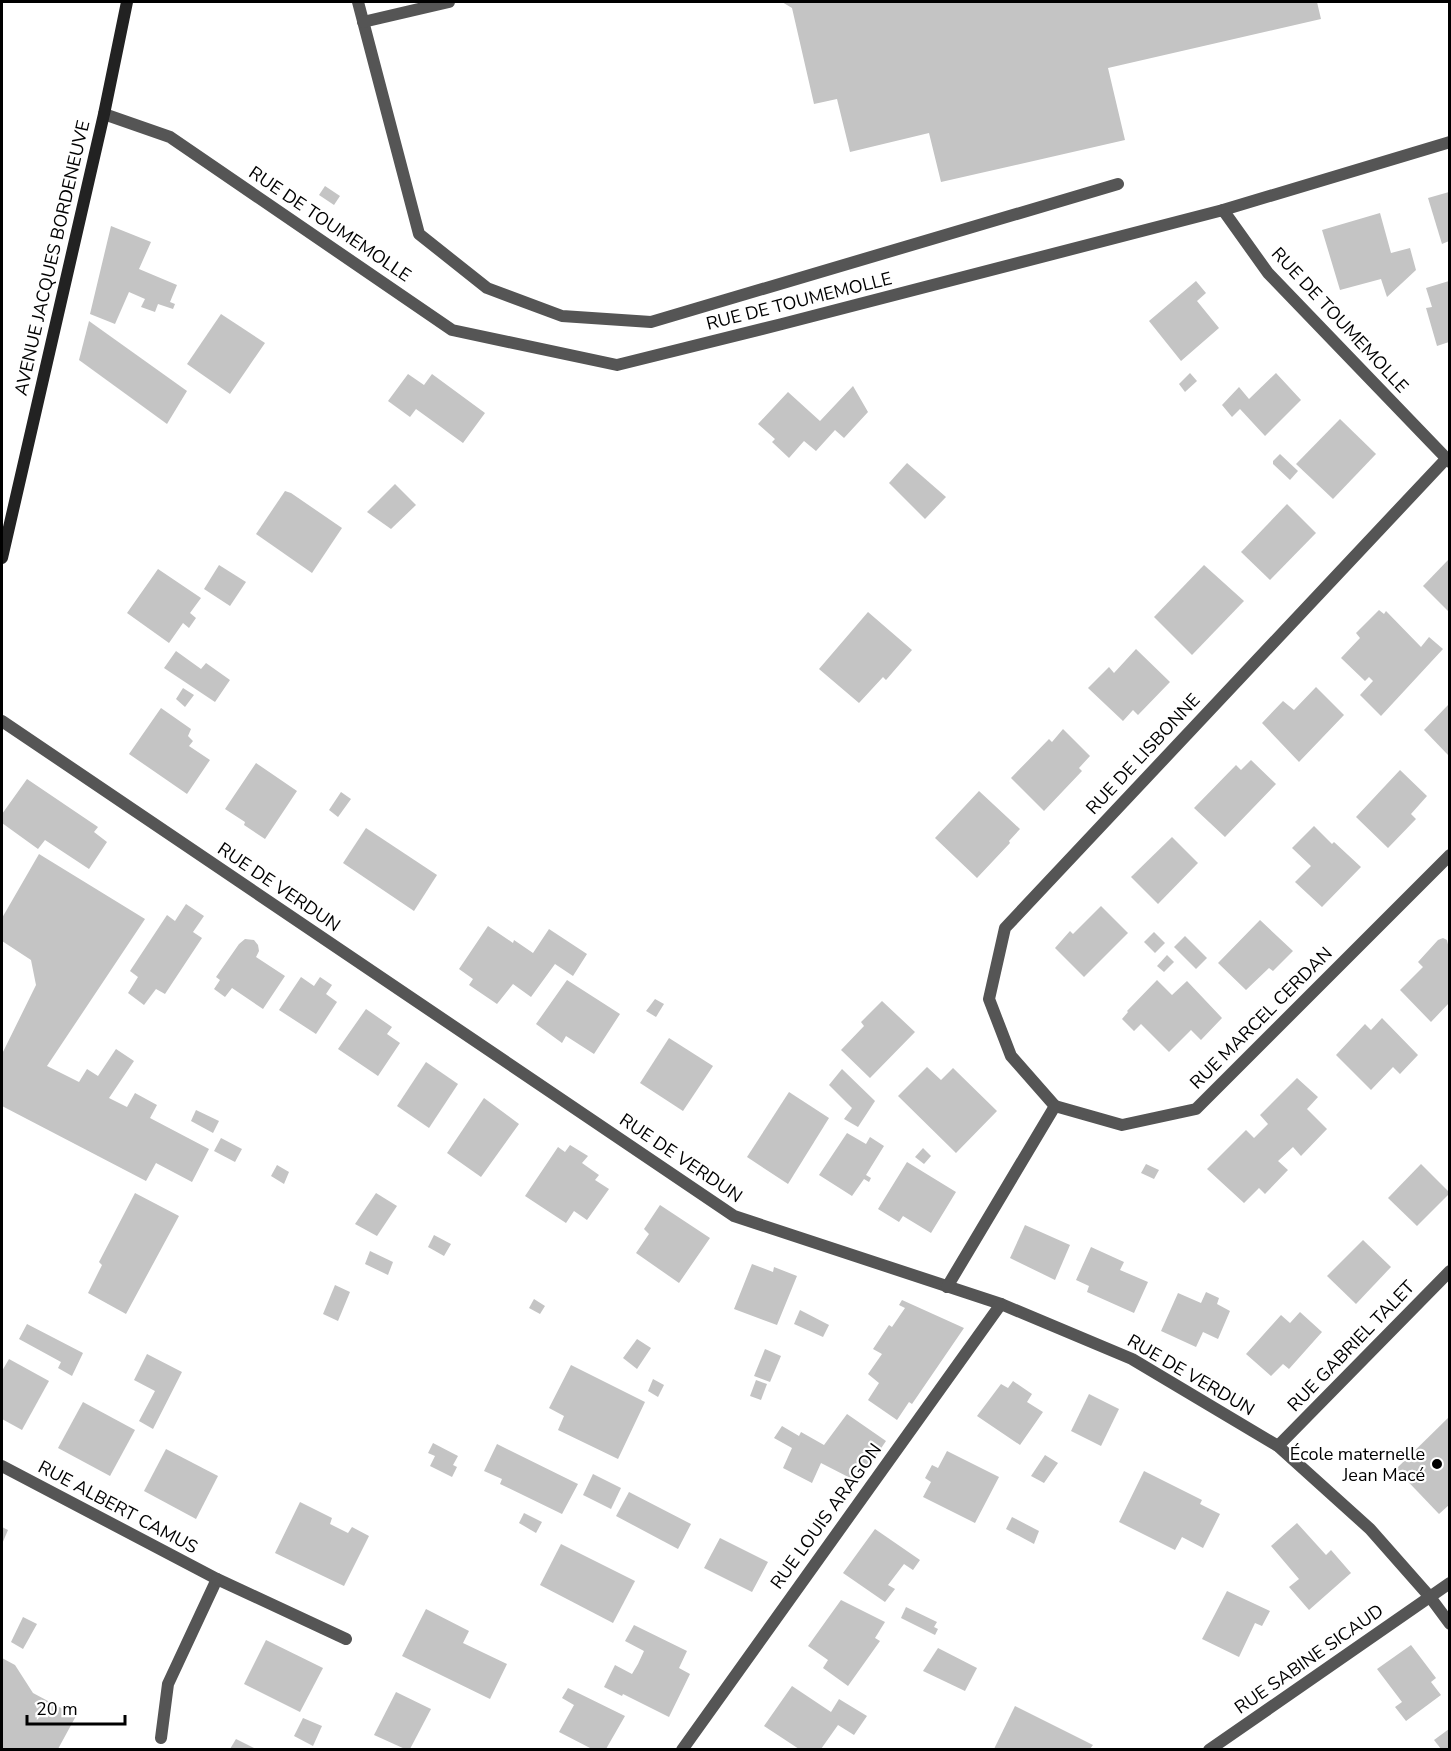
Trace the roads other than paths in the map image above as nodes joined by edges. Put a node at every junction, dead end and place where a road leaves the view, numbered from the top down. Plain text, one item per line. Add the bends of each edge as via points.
1 (127, 2) edge
2 (358, 2) edge
3 (449, 2) edge
4 (363, 22) junction
5 (104, 114) junction
6 (1449, 142) edge
7 (1118, 184) dead end
8 (1223, 210) junction
9 (1448, 461) edge
10 (2, 558) edge
11 (2, 721) edge
12 (1449, 855) edge
13 (1055, 1106) junction
14 (1449, 1271) edge
15 (947, 1287) junction
16 (1001, 1304) junction
17 (1278, 1446) junction
18 (2, 1466) edge
19 (217, 1579) junction
20 (1449, 1583) edge
21 (1430, 1598) junction
22 (1449, 1624) edge
23 (346, 1639) dead end
24 (161, 1738) dead end
25 (682, 1749) edge
26 (1209, 1749) edge

1 - 5 main road, AVENUE JACQUES BORDENEUVE
2 - 4 street
3 - 4 street
4 - 7 street via 419,234 487,288 562,316 651,322
5 - 8 street, RUE DE TOUMEMOLLE via 170,137 452,330 617,365
5 - 10 main road, AVENUE JACQUES BORDENEUVE
6 - 8 street
8 - 9 street, RUE DE TOUMEMOLLE via 1268,273
9 - 13 street, RUE DE LISBONNE via 1005,928 989,999 1011,1056
11 - 15 street, RUE DE VERDUN via 734,1216
12 - 13 street, RUE MARCEL CERDAN via 1196,1109 1122,1125
13 - 15 street
14 - 17 street, RUE GABRIEL TALET
15 - 16 street, RUE DE VERDUN
16 - 17 street, RUE DE VERDUN via 1132,1359
16 - 25 street, RUE LOUIS ARAGON
17 - 21 street, RUE DE VERDUN via 1370,1529
18 - 19 street, RUE ALBERT CAMUS
19 - 23 street, RUE ALBERT CAMUS
19 - 24 street via 168,1684
20 - 21 street, RUE SABINE SICAUD
21 - 22 street, RUE DE VERDUN
21 - 26 street, RUE SABINE SICAUD

